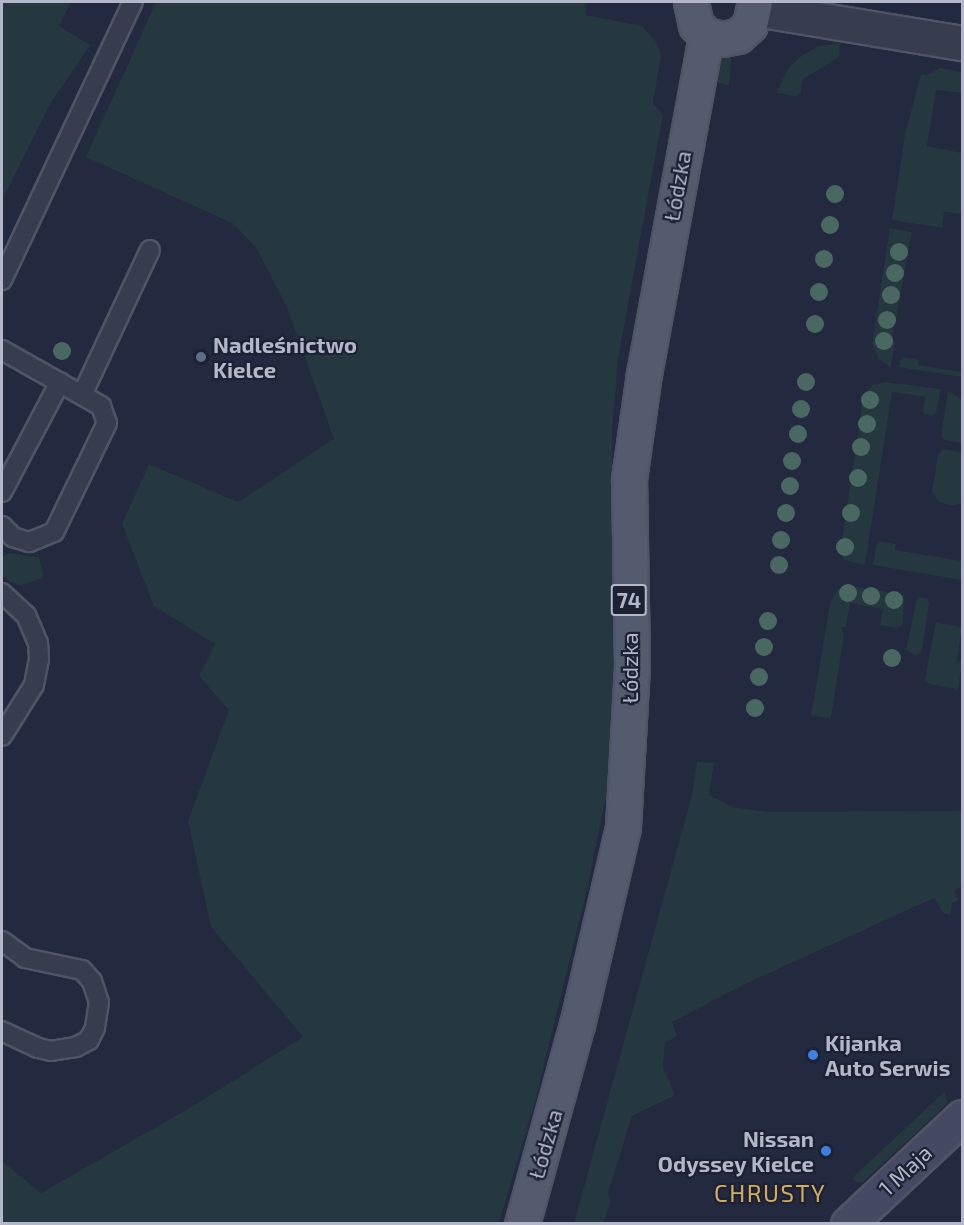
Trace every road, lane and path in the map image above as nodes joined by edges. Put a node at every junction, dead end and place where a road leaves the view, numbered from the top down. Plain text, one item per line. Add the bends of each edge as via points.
1 (133, 2) edge
2 (691, 2) edge
3 (755, 5) edge
4 (706, 35) junction
5 (963, 43) edge
6 (150, 250) dead end
7 (2, 280) edge
8 (2, 351) edge
9 (60, 382) junction
10 (82, 395) junction
11 (2, 492) edge
12 (2, 526) edge
13 (2, 593) edge
14 (2, 736) edge
15 (2, 941) edge
16 (2, 1031) edge
17 (963, 1117) edge
18 (522, 1224) edge
19 (848, 1224) edge

1 - 7 lane
2 - 4 main road via 696,25
3 - 4 main road via 750,25 738,36 722,39
3 - 5 street
4 - 18 main road, Łódzka / 74 via 648,351 629,479 632,666 623,827 577,1025
6 - 10 lane
8 - 9 lane
9 - 10 lane
9 - 11 lane
10 - 12 lane via 101,406 106,429 54,532 29,542 13,537
13 - 14 lane via 30,621 39,659 34,685
15 - 16 lane via 25,957 81,970 92,981 99,1002 92,1034 76,1047 58,1051 38,1048
17 - 19 street, 1 Maja

